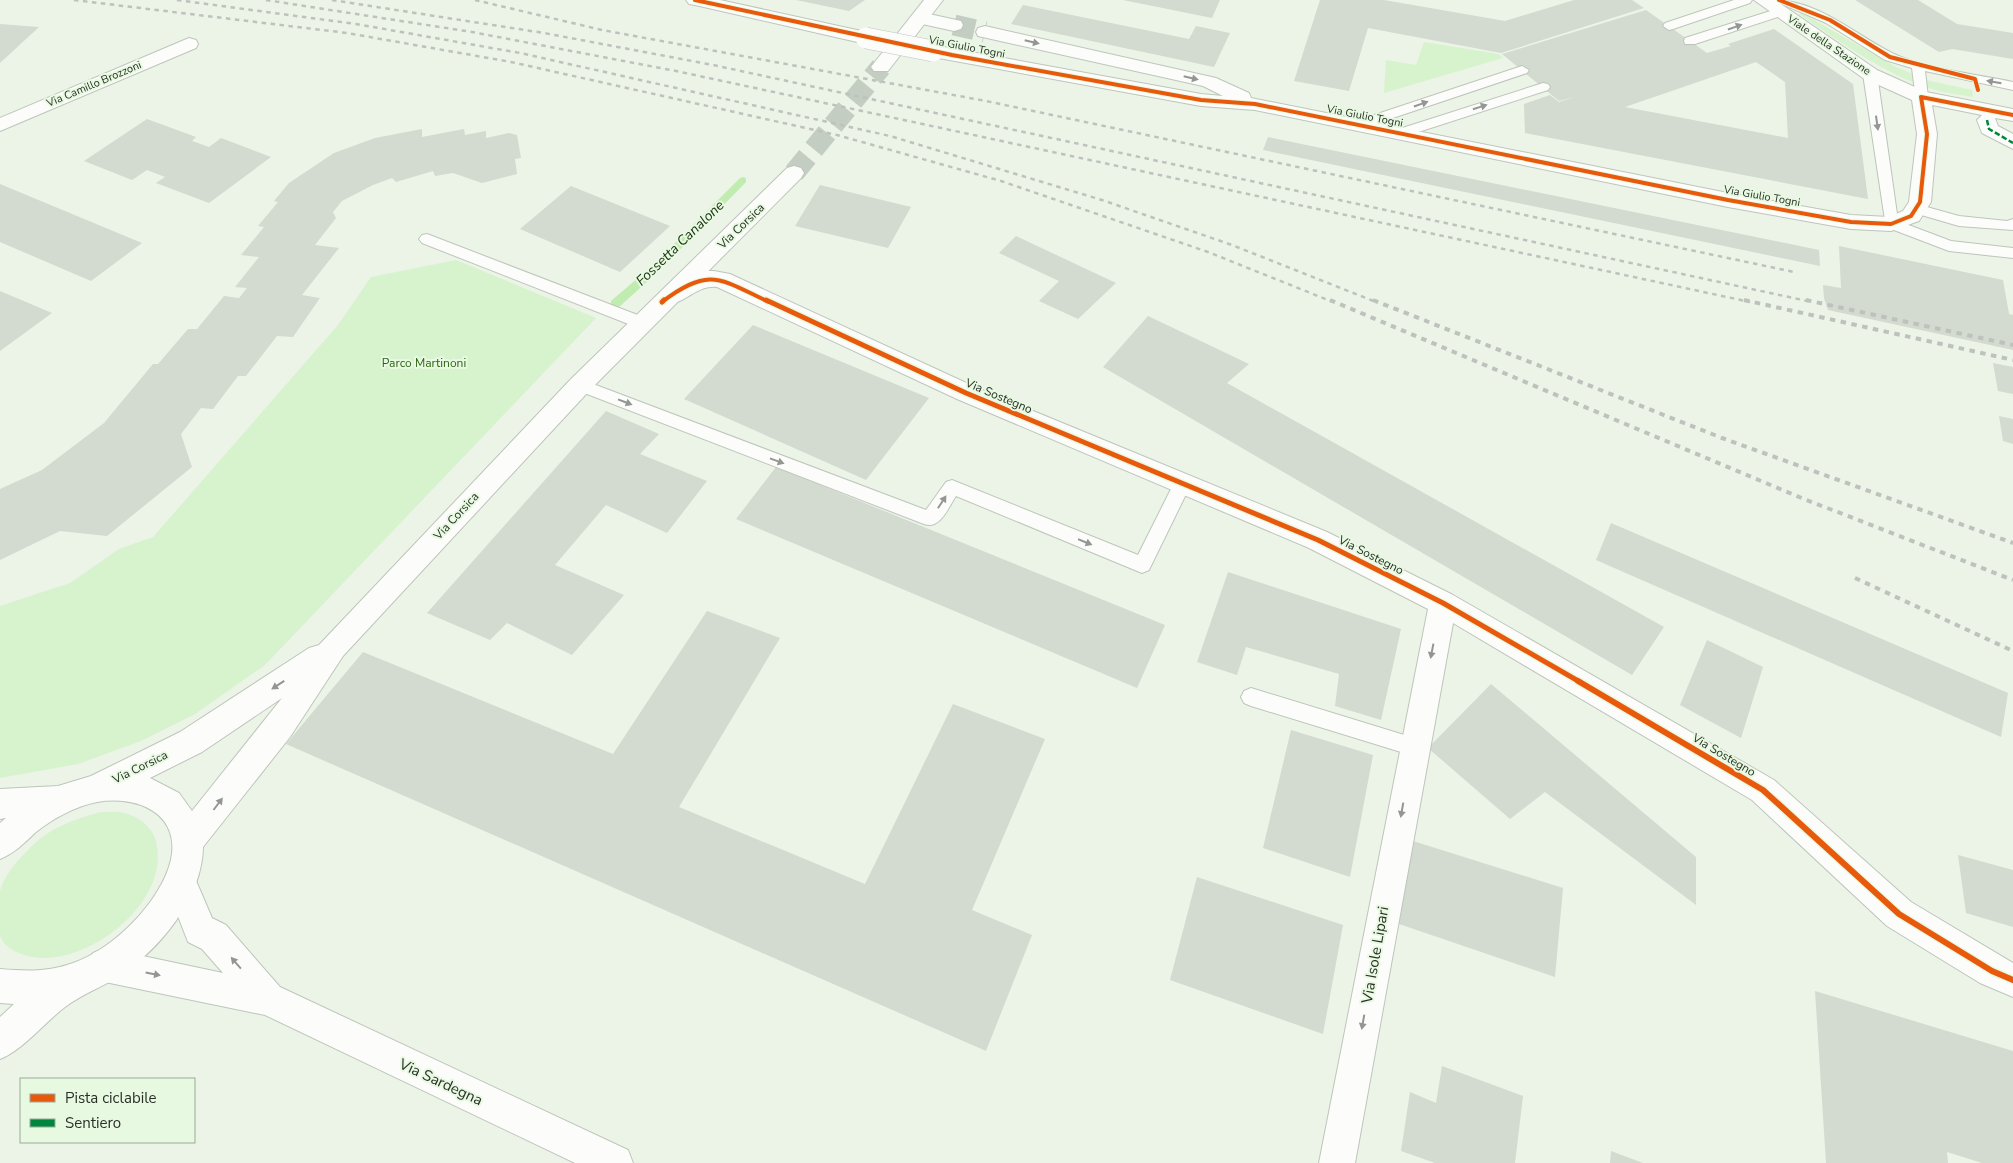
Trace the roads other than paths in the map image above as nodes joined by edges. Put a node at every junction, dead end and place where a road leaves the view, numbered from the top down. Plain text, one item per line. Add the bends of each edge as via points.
1 (695, 0) edge
2 (934, 0) edge
3 (1746, 0) edge
4 (1763, 0) edge
5 (1779, 6) edge
6 (920, 18) junction
7 (954, 25) tunnel mouth
8 (1669, 26) dead end
9 (985, 32) tunnel mouth
10 (1690, 41) dead end
11 (189, 44) dead end
12 (1918, 66) junction
13 (881, 67) tunnel mouth
14 (1522, 70) dead end
15 (1870, 74) junction
16 (2013, 86) edge
17 (1542, 87) dead end
18 (1921, 97) junction
19 (1255, 104) junction
20 (2013, 115) edge
21 (1987, 120) dead end
22 (0, 124) edge
23 (1358, 125) junction
24 (1401, 133) junction
25 (2013, 143) edge
26 (794, 173) tunnel mouth
27 (1916, 209) junction
28 (1891, 224) junction
29 (2013, 224) edge
30 (729, 238) junction
31 (427, 239) dead end
32 (2013, 254) edge
33 (718, 279) junction
34 (662, 302) junction
35 (642, 323) junction
36 (580, 385) junction
37 (1182, 484) junction
38 (888, 502) joint
39 (1443, 603) junction
40 (333, 647) junction
41 (1251, 697) dead end
42 (1414, 747) junction
43 (97, 788) junction
44 (60, 800) junction
45 (0, 804) edge
46 (187, 842) junction
47 (0, 844) edge
48 (180, 880) junction
49 (105, 965) junction
50 (73, 980) junction
51 (2013, 980) edge
52 (0, 986) edge
53 (268, 1000) junction
54 (0, 1042) edge
55 (615, 1163) edge
56 (1337, 1163) edge

1 - 19 street, Via Giulio Togni, bridge via 933,51 1201,100
2 - 6 street
3 - 8 lane
4 - 5 street, Viale della Stazione
10 -> 5 lane
5 - 12 lane via 1830,20 1890,56
5 - 15 street, Viale della Stazione
6 - 7 street, Via Giulio Togni
6 - 13 street
9 -> 19 street, Via Giulio Togni via 1209,82
11 - 22 street, Via Camillo Brozzoni
16 -> 12 lane
12 - 18 lane
23 -> 14 lane
15 - 18 street, Viale della Stazione
15 -> 28 lane
24 -> 17 lane
18 - 20 street, Viale della Stazione
18 - 27 street via 1926,134 1920,202
19 - 23 street, Via Giulio Togni
21 - 25 street via 1989,128
23 - 24 street, Via Giulio Togni
24 - 28 street, Via Giulio Togni via 1728,200 1850,222
26 - 30 street, Via Corsica
27 - 28 street, Via Giulio Togni via 1911,216
27 - 29 lane via 1959,221
28 - 32 lane via 1950,246
30 - 33 street via 715,258
30 - 34 street, Via Corsica
31 - 35 lane
33 - 34 street via 692,282
33 - 37 street, Via Sostegno via 966,393
34 - 35 street, Via Corsica
35 - 36 street, Via Corsica
36 -> 38 lane
36 - 40 street, Via Corsica
38 -> 37 lane via 930,519 952,487 1142,565
37 - 39 street, Via Sostegno via 1318,540
39 -> 42 street, Via Isole Lipari
39 - 51 street, Via Sostegno via 1763,790 1899,914 1992,971
40 -> 43 street, Via Corsica via 191,742
46 -> 40 street, Via Corsica via 279,727
41 - 42 lane
42 -> 56 street, Via Isole Lipari
43 - 44 street, Via Corsica
43 - 46 street, Via Corsica via 131,786 160,796 179,814
44 - 45 street
44 - 47 street, Via Corsica via 27,820
46 - 48 street, Via Corsica
48 - 49 street, Via Corsica via 163,912 137,941
53 -> 48 street, Via Sardegna via 214,937 200,930
49 - 50 street, Via Corsica
49 -> 53 street, Via Sardegna
50 - 52 street, Via Corsica via 38,988
50 - 54 street, Via Corsica via 21,1020
53 - 55 street, Via Sardegna

